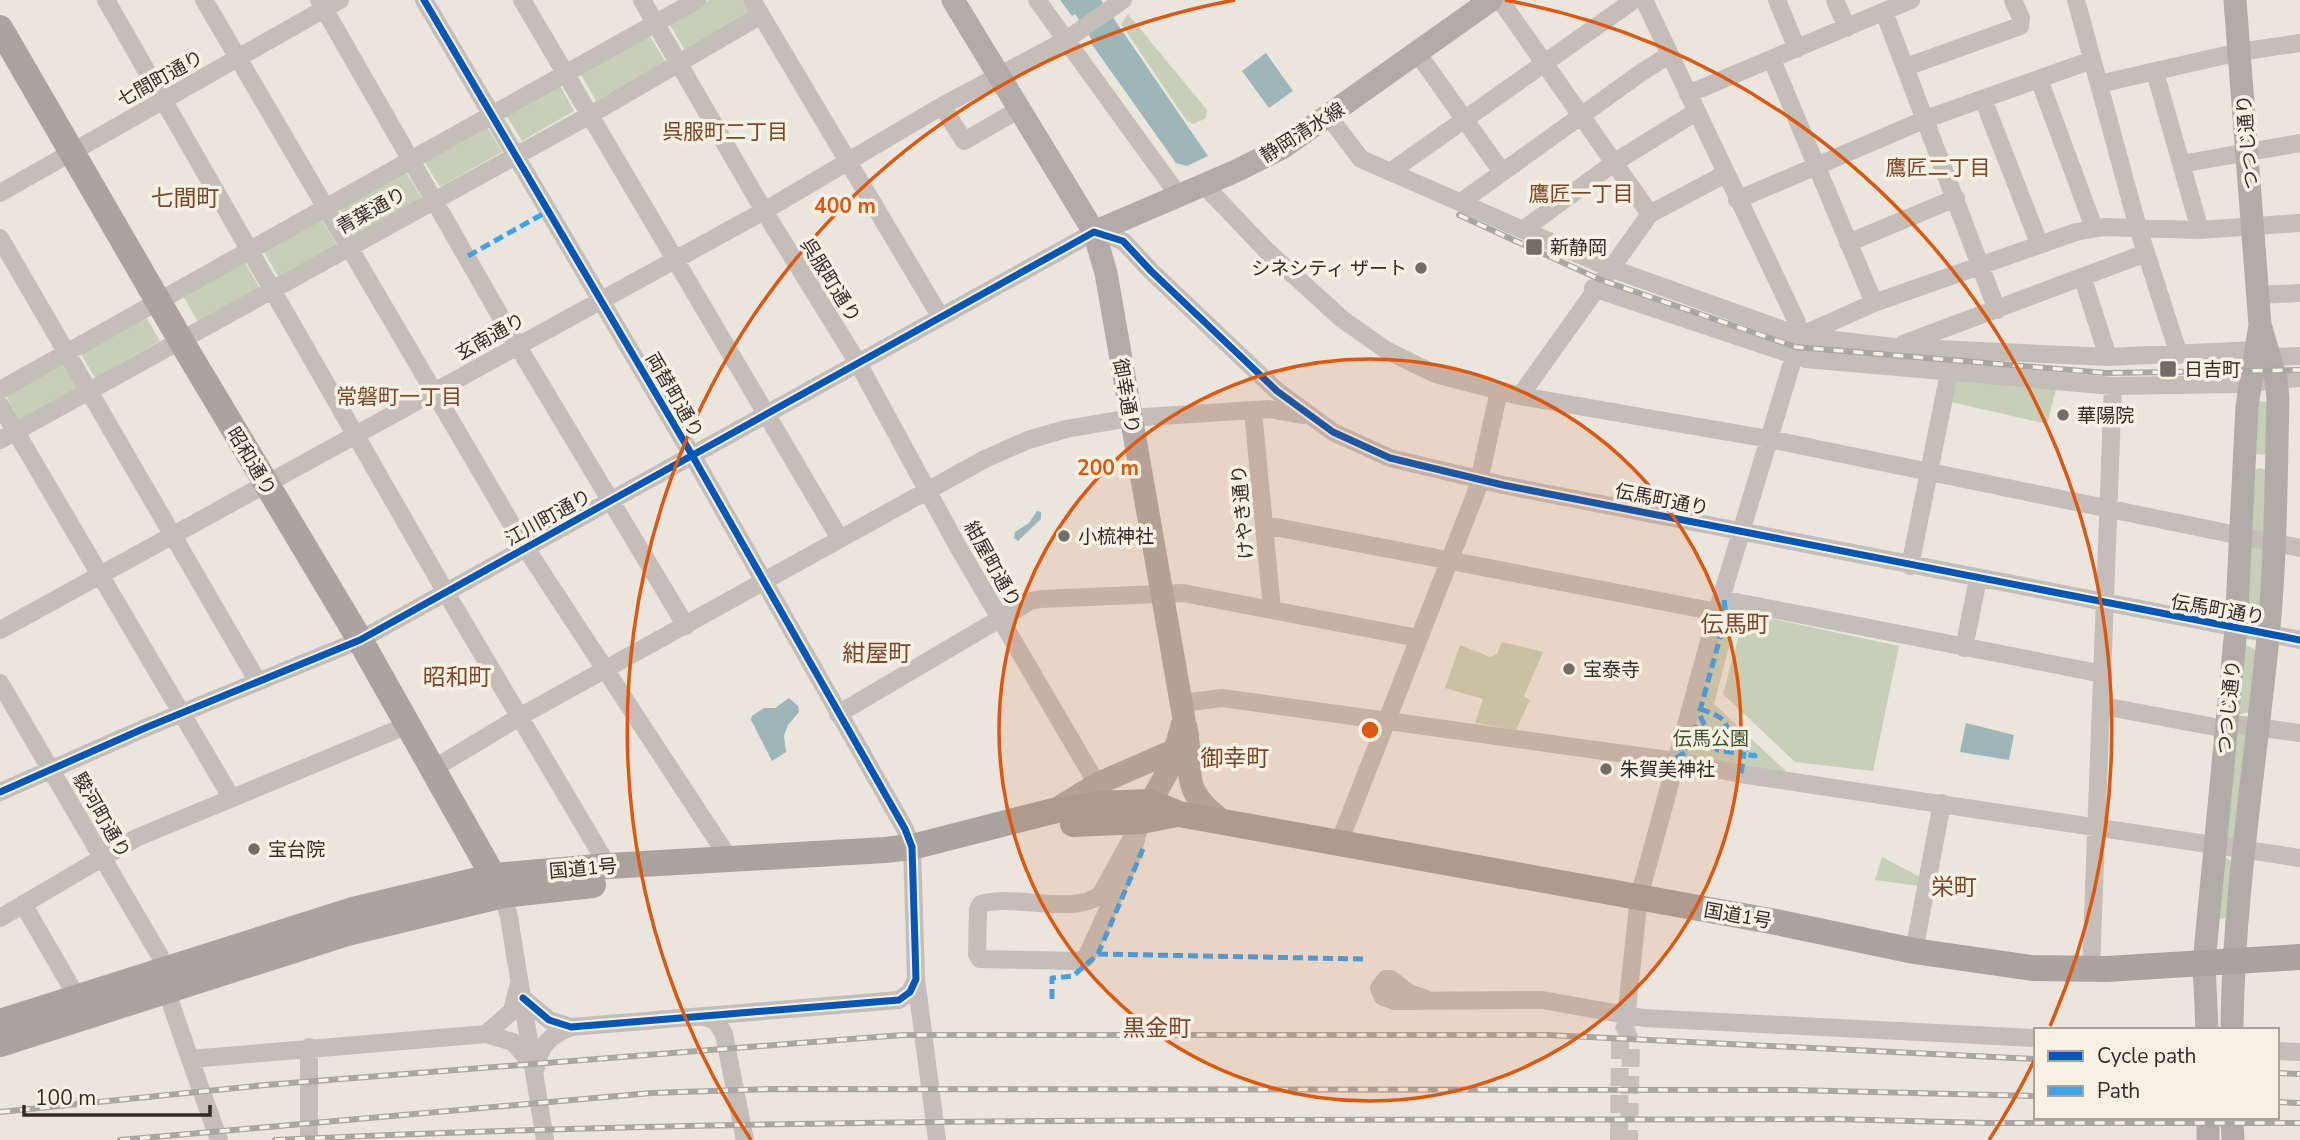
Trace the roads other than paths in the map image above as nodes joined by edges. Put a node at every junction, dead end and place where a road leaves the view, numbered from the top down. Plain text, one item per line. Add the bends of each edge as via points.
1 (106, 0) edge
2 (204, 0) edge
3 (340, 0) edge
4 (424, 0) edge
5 (522, 0) edge
6 (642, 0) edge
7 (696, 0) edge
8 (953, 0) edge
9 (1037, 0) edge
10 (1491, 0) edge
11 (1500, 0) edge
12 (1634, 0) edge
13 (1644, 0) edge
14 (1777, 0) edge
15 (1835, 0) edge
16 (1912, 0) edge
17 (2013, 0) edge
18 (2076, 0) edge
19 (2235, 0) edge
20 (322, 4) edge
21 (1118, 5) edge
22 (757, 7) edge
23 (1884, 12) junction
24 (656, 23) junction
25 (0, 28) edge
26 (1847, 28) junction
27 (1074, 35) junction
28 (2300, 43) edge
29 (1797, 49) junction
30 (2239, 52) junction
31 (1418, 54) junction
32 (1669, 55) junction
33 (239, 58) junction
34 (1772, 60) junction
35 (2092, 60) junction
36 (1544, 63) junction
37 (679, 64) junction
38 (1906, 67) junction
39 (2155, 72) junction
40 (565, 74) junction
41 (999, 77) junction
42 (2039, 79) junction
43 (2099, 84) junction
44 (1688, 94) junction
45 (1983, 99) junction
46 (161, 101) junction
47 (942, 106) junction
48 (1020, 109) junction
49 (1696, 112) junction
50 (590, 114) junction
51 (1581, 115) junction
52 (492, 116) junction
53 (1329, 117) junction
54 (1465, 119) junction
55 (1926, 119) junction
56 (2300, 143) edge
57 (2247, 151) junction
58 (72, 152) junction
59 (515, 155) junction
60 (413, 160) junction
61 (846, 161) junction
62 (1615, 162) junction
63 (2181, 164) junction
64 (1816, 166) junction
65 (1390, 172) junction
66 (1503, 172) junction
67 (1725, 174) junction
68 (1204, 185) junction
69 (0, 193) edge
70 (1178, 196) junction
71 (435, 197) junction
72 (1956, 198) junction
73 (1737, 200) junction
74 (1461, 202) junction
75 (326, 207) junction
76 (764, 211) junction
77 (1650, 214) junction
78 (2300, 223) edge
79 (2254, 227) junction
80 (2094, 228) junction
81 (2138, 228) junction
82 (1523, 230) junction
83 (2200, 230) junction
84 (1094, 232) junction
85 (0, 237) edge
86 (1848, 243) junction
87 (2039, 243) junction
88 (349, 246) junction
89 (250, 249) junction
90 (2146, 253) junction
91 (676, 257) junction
92 (1981, 265) junction
93 (1610, 268) junction
94 (2084, 279) junction
95 (273, 287) junction
96 (1593, 288) junction
97 (2300, 293) edge
98 (2258, 295) junction
99 (600, 299) junction
100 (158, 300) junction
101 (1874, 303) junction
102 (1997, 310) junction
103 (940, 316) junction
104 (1800, 336) junction
105 (181, 340) junction
106 (517, 345) junction
107 (1894, 347) junction
108 (67, 352) junction
109 (1795, 354) junction
110 (2179, 355) junction
111 (2300, 356) edge
112 (2108, 357) junction
113 (2267, 362) junction
114 (858, 363) junction
115 (1949, 373) junction
116 (2300, 378) edge
117 (2250, 383) junction
118 (2113, 386) junction
119 (89, 389) junction
120 (0, 390) edge
121 (433, 391) junction
122 (1499, 391) junction
123 (1520, 396) junction
124 (0, 405) edge
125 (1253, 411) junction
126 (766, 414) junction
127 (1130, 418) junction
128 (1318, 422) junction
129 (355, 433) junction
130 (8, 435) edge
131 (1769, 439) junction
132 (692, 455) junction
133 (1930, 472) junction
134 (1481, 480) junction
135 (265, 484) junction
136 (929, 491) junction
137 (611, 501) junction
138 (2110, 509) junction
139 (1265, 524) junction
140 (1743, 530) junction
141 (173, 535) junction
142 (2241, 537) junction
143 (840, 539) junction
144 (2275, 543) junction
145 (525, 548) junction
146 (2300, 548) edge
147 (1448, 561) junction
148 (1910, 566) junction
149 (99, 575) junction
150 (1978, 579) junction
151 (765, 582) junction
152 (445, 591) junction
153 (1160, 593) junction
154 (2106, 604) junction
155 (1719, 606) junction
156 (1272, 609) junction
157 (1000, 619) junction
158 (686, 626) junction
159 (2236, 629) junction
160 (0, 630) edge
161 (2269, 635) junction
162 (1418, 638) junction
163 (360, 640) junction
164 (2300, 640) edge
165 (1964, 648) junction
166 (606, 670) junction
167 (2102, 674) junction
168 (258, 682) junction
169 (0, 683) edge
170 (2103, 706) junction
171 (1183, 711) junction
172 (838, 713) junction
173 (180, 715) junction
174 (521, 716) junction
175 (1385, 721) junction
176 (408, 725) junction
177 (2226, 726) junction
178 (2258, 727) junction
179 (2300, 733) edge
180 (1175, 750) junction
181 (1675, 761) junction
182 (433, 769) junction
183 (52, 770) junction
184 (1097, 783) junction
185 (0, 792) edge
186 (231, 797) junction
187 (1942, 803) junction
188 (1053, 811) junction
189 (1145, 812) junction
190 (1220, 819) junction
191 (2095, 827) junction
192 (1339, 843) junction
193 (2213, 846) junction
194 (1130, 848) junction
195 (2246, 850) junction
196 (913, 856) junction
197 (102, 858) junction
198 (2300, 858) edge
199 (730, 860) junction
200 (608, 866) junction
201 (499, 885) junction
202 (1639, 897) junction
203 (23, 904) junction
204 (0, 918) edge
205 (1914, 951) junction
206 (2300, 957) edge
207 (2232, 960) junction
208 (2204, 963) junction
209 (2091, 969) junction
210 (519, 977) junction
211 (916, 979) junction
212 (167, 980) junction
213 (77, 997) junction
214 (523, 998) junction
215 (1426, 999) dead end
216 (742, 1013) junction
217 (701, 1016) junction
218 (1625, 1020) junction
219 (0, 1022) edge
220 (570, 1027) junction
221 (2207, 1028) edge
222 (2232, 1028) edge
223 (486, 1034) junction
224 (724, 1034) junction
225 (2034, 1038) edge
226 (0, 1044) edge
227 (309, 1047) junction
228 (2279, 1051) edge
229 (2300, 1052) edge
230 (190, 1059) junction
231 (533, 1071) junction
232 (219, 1140) edge
233 (309, 1140) edge
234 (545, 1140) edge
235 (745, 1140) edge
236 (937, 1140) edge

1 - 46 street
2 - 33 street
3 - 20 street, 七間町通り
4 - 52 street, 両替町通り
5 - 40 street
6 - 24 street, 呉服町通り
7 - 24 street, 青葉通り
8 - 41 main road, 御幸通り
9 - 27 street
10 - 31 main road, 静岡清水線
11 - 36 street
12 - 36 street
13 - 32 street
14 - 29 street
15 - 26 street
16 - 23 street
17 - 38 street via 2020,26
18 - 35 street
19 - 30 main road, つつじ通り
20 - 33 street, 七間町通り
20 - 60 street
21 - 27 street, 玄南通り
22 - 37 street, 青葉通り
22 - 61 street
23 - 26 street
23 - 38 street
24 - 37 street, 呉服町通り
24 - 40 street, 青葉通り
25 - 58 highway, 昭和通り
26 - 29 street
27 - 41 street, 玄南通り
27 - 70 street
28 - 30 street
29 - 34 street
30 - 39 street
30 - 57 main road, つつじ通り
31 - 53 main road, 静岡清水線
31 - 54 street
32 - 44 street
32 - 51 street
33 - 46 street, 七間町通り
33 - 75 street
34 - 44 street
34 - 64 street
35 - 42 street
35 - 43 street
36 - 51 street
36 - 54 street
37 - 50 street, 青葉通り
37 - 76 street, 呉服町通り
38 - 55 street
39 - 43 street
39 - 63 street
40 - 50 street
40 - 52 street, 青葉通り
41 - 47 street, 玄南通り
41 - 48 main road, 御幸通り
42 - 45 street
42 - 80 street
43 - 81 street
44 - 49 street
45 - 55 street
45 - 87 street
46 - 58 street, 七間町通り
46 - 89 street
47 - 48 street via 964,141
47 - 61 street, 玄南通り
48 - 84 main road, 御幸通り
49 - 62 street
49 - 67 street
50 - 59 street, 青葉通り
50 - 91 street
51 - 62 street
51 - 66 street
52 - 59 street, 両替町通り
52 - 60 street, 青葉通り
53 - 65 street via 1354,153
53 - 68 main road, 静岡清水線 via 1260,160
54 - 65 street
54 - 66 street
55 - 64 street
55 - 72 street
56 - 57 street
57 - 63 street
57 - 79 main road, つつじ通り
58 - 69 street, 七間町通り
58 - 100 highway, 昭和通り
59 - 71 street, 青葉通り
59 - 99 street, 両替町通り
60 - 71 street
60 - 75 street, 青葉通り
61 - 76 street, 玄南通り
61 - 103 street
62 - 77 street
62 - 82 street
63 - 83 street
64 - 73 street
64 - 86 street
65 - 74 street
66 - 74 street
67 - 73 street
67 - 77 street
68 - 70 main road, 静岡清水線
68 - 122 street via 1266,250 1361,333 1409,364
70 - 84 main road, 静岡清水線
71 - 88 street, 青葉通り
71 - 106 street
72 - 86 street
72 - 92 street
73 - 104 street
74 - 82 street
75 - 88 street
75 - 89 street, 青葉通り
76 - 91 street, 玄南通り
76 - 114 street, 呉服町通り
77 - 93 street
78 - 79 street
79 - 83 street
79 - 98 main road, つつじ通り
80 - 81 street
80 - 87 street
81 - 83 street
81 - 90 street
82 - 93 street
84 - 103 street, 江川町通り
84 - 127 main road, 御幸通り
84 - 128 street, 伝馬町通り via 1123,241 1252,368
85 - 108 street
86 - 101 street
87 - 92 street
88 - 95 street, 青葉通り
88 - 121 street
89 - 95 street
89 - 100 street, 青葉通り
90 - 94 street
90 - 110 street
91 - 99 street, 玄南通り
91 - 126 street
92 - 101 street
92 - 102 street
93 - 96 street
93 - 104 street
94 - 102 street
94 - 112 street
95 - 105 street, 青葉通り
95 - 129 street
96 - 109 street
96 - 123 street
97 - 98 street
98 - 113 main road, つつじ通り
99 - 106 street, 玄南通り
99 - 132 street, 両替町通り
100 - 105 highway, 昭和通り
100 - 108 street, 青葉通り
101 - 104 street
102 - 107 street
103 - 114 street, 江川町通り
104 - 107 street
104 - 109 street
105 - 119 street, 青葉通り
105 - 135 highway, 昭和通り
106 - 121 street, 玄南通り
106 - 137 street
107 - 112 street
108 - 119 street
108 - 120 street, 青葉通り
109 - 115 street via 1805,359
109 - 131 street
110 - 112 street
110 - 113 street
111 - 113 street
113 - 116 street
113 - 117 main road, つつじ通り
113 - 117 street
113 - 144 main road, つつじ通り
114 - 126 street, 江川町通り
114 - 136 street, 紺屋町通り
115 - 118 street
115 - 133 street
117 - 118 street
117 - 142 main road, つつじ通り
118 - 138 street
119 - 130 street, 青葉通り
119 - 141 street
121 - 129 street, 玄南通り
121 - 145 street
122 - 123 street
122 - 134 street
123 - 131 street
124 - 130 street
125 - 127 street
125 - 128 street via 1285,410
125 - 139 street, けやき通り
126 - 132 street, 江川町通り
126 - 143 street
127 - 136 street via 1043,434 985,459
127 - 153 main road, 御幸通り
128 - 134 street, 伝馬町通り via 1390,458
129 - 135 street, 玄南通り
129 - 152 street
130 - 149 street
131 - 133 street
131 - 140 street
132 - 137 street, 江川町通り
132 - 151 street, 両替町通り
133 - 138 street
133 - 148 street
134 - 140 street, 伝馬町通り
134 - 147 street
135 - 141 street, 玄南通り
135 - 163 highway, 昭和通り
136 - 143 street
136 - 157 street, 紺屋町通り
137 - 145 street, 江川町通り
137 - 158 street
138 - 142 street
138 - 154 street
139 - 147 street
139 - 156 street, けやき通り
140 - 148 street, 伝馬町通り
140 - 155 street
141 - 149 street, 玄南通り
141 - 168 street
142 - 144 street
142 - 159 main road, つつじ通り
143 - 151 street
144 - 146 street
144 - 161 main road, つつじ通り
145 - 152 street, 江川町通り
145 - 166 street
147 - 155 street
147 - 162 street
148 - 150 street, 伝馬町通り
149 - 160 street, 玄南通り
149 - 173 street
150 - 154 street, 伝馬町通り
150 - 165 street
151 - 158 street
151 - 172 street, 両替町通り
152 - 163 street, 江川町通り
152 - 174 street
153 - 156 street
153 - 157 street via 1041,599
153 - 171 main road, 御幸通り
154 - 159 street, 伝馬町通り
154 - 167 street
155 - 165 street
155 - 181 street
156 - 162 street
157 - 172 street
157 - 184 street, 紺屋町通り
158 - 166 street
159 - 161 street, 伝馬町通り
159 - 177 main road, つつじ通り
161 - 164 street, 伝馬町通り
161 - 178 main road, つつじ通り
162 - 175 street
163 - 168 street, 江川町通り
163 - 176 highway, 昭和通り
165 - 167 street
166 - 174 street
166 - 199 street
167 - 170 street
168 - 173 street, 江川町通り
169 - 183 street, 駿河町通り
170 - 177 street
170 - 191 street
171 - 175 street via 1222,698
171 - 180 main road, 御幸通り
171 - 190 main road via 1191,750 1190,785 1195,797
172 - 196 street, 両替町通り
173 - 183 street, 江川町通り
173 - 186 street
174 - 182 street
174 - 200 street
175 - 181 street
175 - 192 street
176 - 182 highway, 昭和通り
176 - 186 street
177 - 178 street
177 - 193 main road, つつじ通り
178 - 179 street
178 - 195 main road, つつじ通り
180 - 184 main road
180 - 189 main road, 御幸通り
181 - 187 street
181 - 202 street
182 - 201 highway, 昭和通り
183 - 185 street, 江川町通り
183 - 197 street, 駿河町通り
184 - 188 main road
186 - 197 street via 136,838
187 - 191 street
187 - 205 street
188 - 189 highway, 国道1号 via 1122,801
188 - 196 highway, 国道1号
189 - 190 highway, 国道1号
189 - 194 street
189 - 196 highway, 国道1号
190 - 192 highway, 国道1号
191 - 193 street
191 - 209 street
192 - 202 highway, 国道1号
193 - 195 street
193 - 208 main road, つつじ通り
194 - 194 street via 1086,958 980,959 981,904 1095,899
195 - 198 street
195 - 207 main road, つつじ通り
196 - 199 highway, 国道1号
196 - 201 highway, 国道1号 via 613,883
196 - 211 street
197 - 203 street
197 - 212 street, 駿河町通り
199 - 200 highway, 国道1号
200 - 201 highway, 国道1号
201 - 210 street
201 - 212 highway, 国道1号 via 347,933
202 - 205 highway, 国道1号
202 - 218 street
203 - 204 street
203 - 213 street
205 - 209 highway, 国道1号 via 2032,968
206 - 207 highway, 国道1号
207 - 208 highway, 国道1号
207 - 222 main road, つつじ通り
208 - 209 highway, 国道1号
208 - 221 main road, つつじ通り
210 - 214 street
210 - 223 street via 512,1011
211 - 216 street via 907,995 892,1002
211 - 236 street
212 - 213 highway, 国道1号
212 - 226 highway, 国道1号
212 - 230 street, 駿河町通り
213 - 219 highway, 国道1号
214 - 220 street via 549,1020
214 - 231 street
215 - 218 street via 1542,1000
216 - 217 street
216 - 224 street
217 - 220 street
217 - 224 street via 716,1021
218 - 225 street
220 - 231 street via 549,1038
223 - 227 street
223 - 231 street via 513,1042
224 - 235 street
227 - 230 street
227 - 233 street
228 - 229 street
230 - 232 street, 駿河町通り
231 - 234 street

